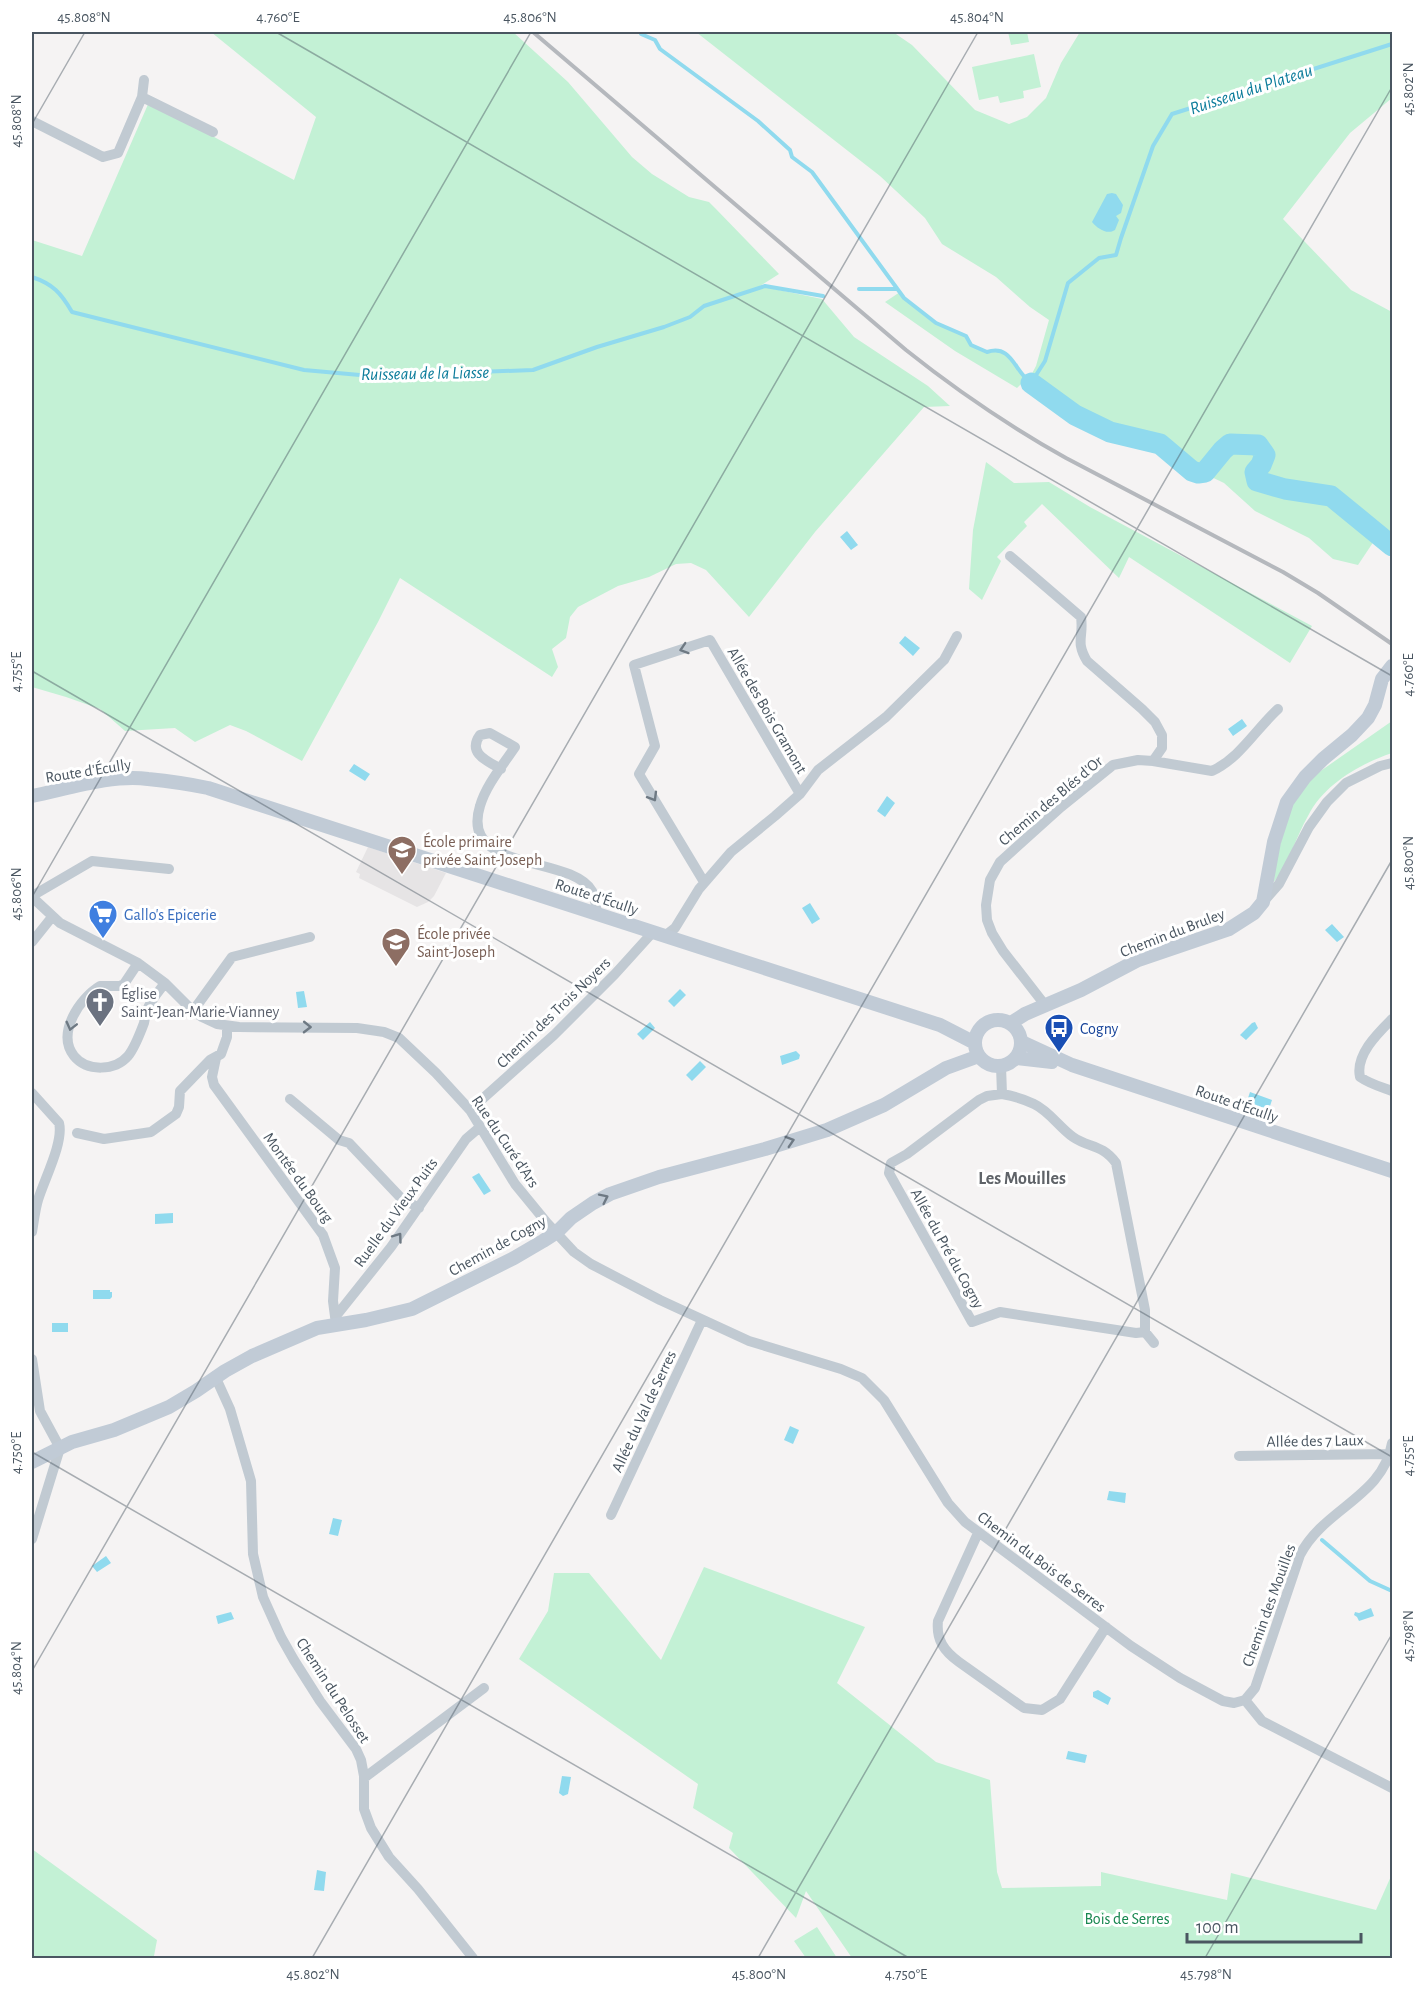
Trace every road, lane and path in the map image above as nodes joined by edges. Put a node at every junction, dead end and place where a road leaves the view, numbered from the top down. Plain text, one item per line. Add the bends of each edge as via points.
1 (144, 80) dead end
2 (142, 97) junction
3 (32, 121) edge
4 (213, 132) dead end
5 (1010, 556) dead end
6 (957, 636) dead end
7 (1392, 666) edge
8 (1278, 709) dead end
9 (1153, 761) junction
10 (1392, 763) edge
11 (501, 769) dead end
12 (800, 794) junction
13 (32, 796) edge
14 (169, 870) dead end
15 (704, 882) junction
16 (32, 896) edge
17 (1263, 902) junction
18 (597, 914) junction
19 (52, 917) junction
20 (660, 934) junction
21 (310, 937) dead end
22 (32, 942) edge
23 (138, 963) junction
24 (165, 983) junction
25 (1043, 1006) junction
26 (193, 1011) junction
27 (1392, 1019) edge
28 (1011, 1023) junction
29 (940, 1025) junction
30 (227, 1026) junction
31 (980, 1029) junction
32 (1021, 1038) junction
33 (977, 1050) junction
34 (216, 1058) junction
35 (1016, 1058) junction
36 (1072, 1065) junction
37 (1001, 1066) junction
38 (1392, 1091) edge
39 (32, 1093) edge
40 (1002, 1094) junction
41 (290, 1099) dead end
42 (470, 1110) junction
43 (480, 1127) junction
44 (77, 1133) dead end
45 (1392, 1171) edge
46 (419, 1208) junction
47 (32, 1232) edge
48 (557, 1232) junction
49 (336, 1320) junction
50 (702, 1320) junction
51 (1145, 1332) junction
52 (1154, 1343) dead end
53 (32, 1359) edge
54 (215, 1376) junction
55 (60, 1448) junction
56 (1391, 1448) edge
57 (1239, 1456) dead end
58 (32, 1462) edge
59 (611, 1515) dead end
60 (978, 1533) junction
61 (32, 1539) edge
62 (1106, 1627) junction
63 (484, 1688) dead end
64 (1245, 1700) junction
65 (364, 1778) junction
66 (1392, 1788) edge
67 (473, 1959) edge

1 - 2 street
2 - 3 street via 118,153 103,157
2 - 4 street
5 - 9 street via 1081,617 1079,641 1086,661 1155,722 1162,735 1162,748
6 - 12 street, Chemin des Trois Noyers via 944,660 886,717 818,770
7 - 17 street via 1382,679 1368,718 1313,768 1287,802 1274,842
8 - 9 street, Chemin des Blés d'Or via 1226,764 1212,771
9 - 25 street, Chemin des Blés d'Or via 1113,765 1000,862 990,880 986,905 992,933
10 - 17 street, Chemin du Bruley via 1346,783 1327,802 1279,884
11 - 18 street via 480,805 481,837 506,855 583,882 592,891
12 - 15 street, Chemin des Trois Noyers via 731,852
12 -> 15 street, Allée des Bois Gramont via 710,640 634,665 656,746 639,774
13 - 18 street, Route d'Écully via 104,781 176,777
14 - 16 street via 92,861
15 - 20 street, Chemin des Trois Noyers via 675,928
16 - 19 street
17 - 25 street, Chemin du Bruley via 1254,913 1229,928 1147,956
18 - 20 street, Route d'Écully
19 - 22 street
19 - 23 street
20 - 29 street, Route d'Écully
20 - 42 street, Chemin des Trois Noyers
21 - 26 street via 236,954
23 - 24 street
23 -> 24 street via 124,984 100,986 74,1015 69,1035 72,1052 83,1064 99,1068 117,1065 126,1058 143,1026 146,1011
24 - 26 street
25 - 28 street, Chemin du Bruley
25 - 32 street
26 - 30 street
27 - 38 street via 1380,1031 1358,1068 1360,1077
28 - 31 street via 997,1019
28 - 32 street
29 - 31 street, Route d'Écully
29 - 33 street, Route d'Écully
30 - 34 street via 225,1044
30 -> 42 street, Rue du Curé d'Ars via 384,1032 409,1046
31 - 33 street
32 - 35 street
32 - 36 street, Route d'Écully
33 - 37 street via 986,1063
48 -> 33 street, Chemin de Cogny via 571,1218 610,1194 827,1130 884,1105
34 - 44 street via 180,1091 176,1114 150,1132 104,1139
34 - 49 street, Montée du Bourg via 212,1071 214,1085 323,1235 335,1268
35 - 36 street, Route d'Écully
35 - 37 street
36 - 45 street, Route d'Écully
37 - 40 street
39 - 47 street via 60,1129
40 - 51 street via 1036,1105 1075,1138 1099,1147 1116,1163 1145,1310
40 - 51 street, Allée du Pré du Cogny via 987,1096 972,1105 891,1162 889,1173 972,1322 1000,1312 1136,1334
41 - 46 street via 339,1140 349,1143 401,1198
42 - 43 street, Rue du Curé d'Ars
43 - 46 street, Ruelle du Vieux Puits via 466,1139
43 - 48 street, Rue du Curé d'Ars via 515,1184
49 -> 46 street, Ruelle du Vieux Puits
48 - 49 street, Chemin de Cogny via 412,1309 366,1320
48 - 50 street, Chemin du Bois de Serres via 591,1264
49 - 54 street, Chemin de Cogny
50 - 59 street, Allée du Val de Serres
50 - 60 street, Chemin du Bois de Serres via 749,1341 862,1378 884,1400 948,1503
51 - 52 street
53 - 55 street via 40,1410
54 - 55 street, Chemin de Cogny via 169,1407
54 - 65 street, Chemin du Pelosset via 230,1409 251,1481 253,1554 263,1597 303,1675 356,1749
55 - 58 street, Chemin de Cogny
55 - 61 street
56 - 57 street, Allée des 7 Laux
56 - 64 street, Chemin des Mouilles via 1382,1472 1370,1487 1307,1542 1255,1688
60 - 62 street, Chemin du Bois de Serres
60 - 62 street via 938,1621 939,1640 949,1655 1024,1708 1042,1710 1060,1699
62 - 64 street, Chemin du Bois de Serres via 1165,1669 1223,1701
63 - 65 street
64 - 66 street via 1262,1721
65 - 67 street, Chemin du Pelosset via 364,1809 371,1828 389,1857

